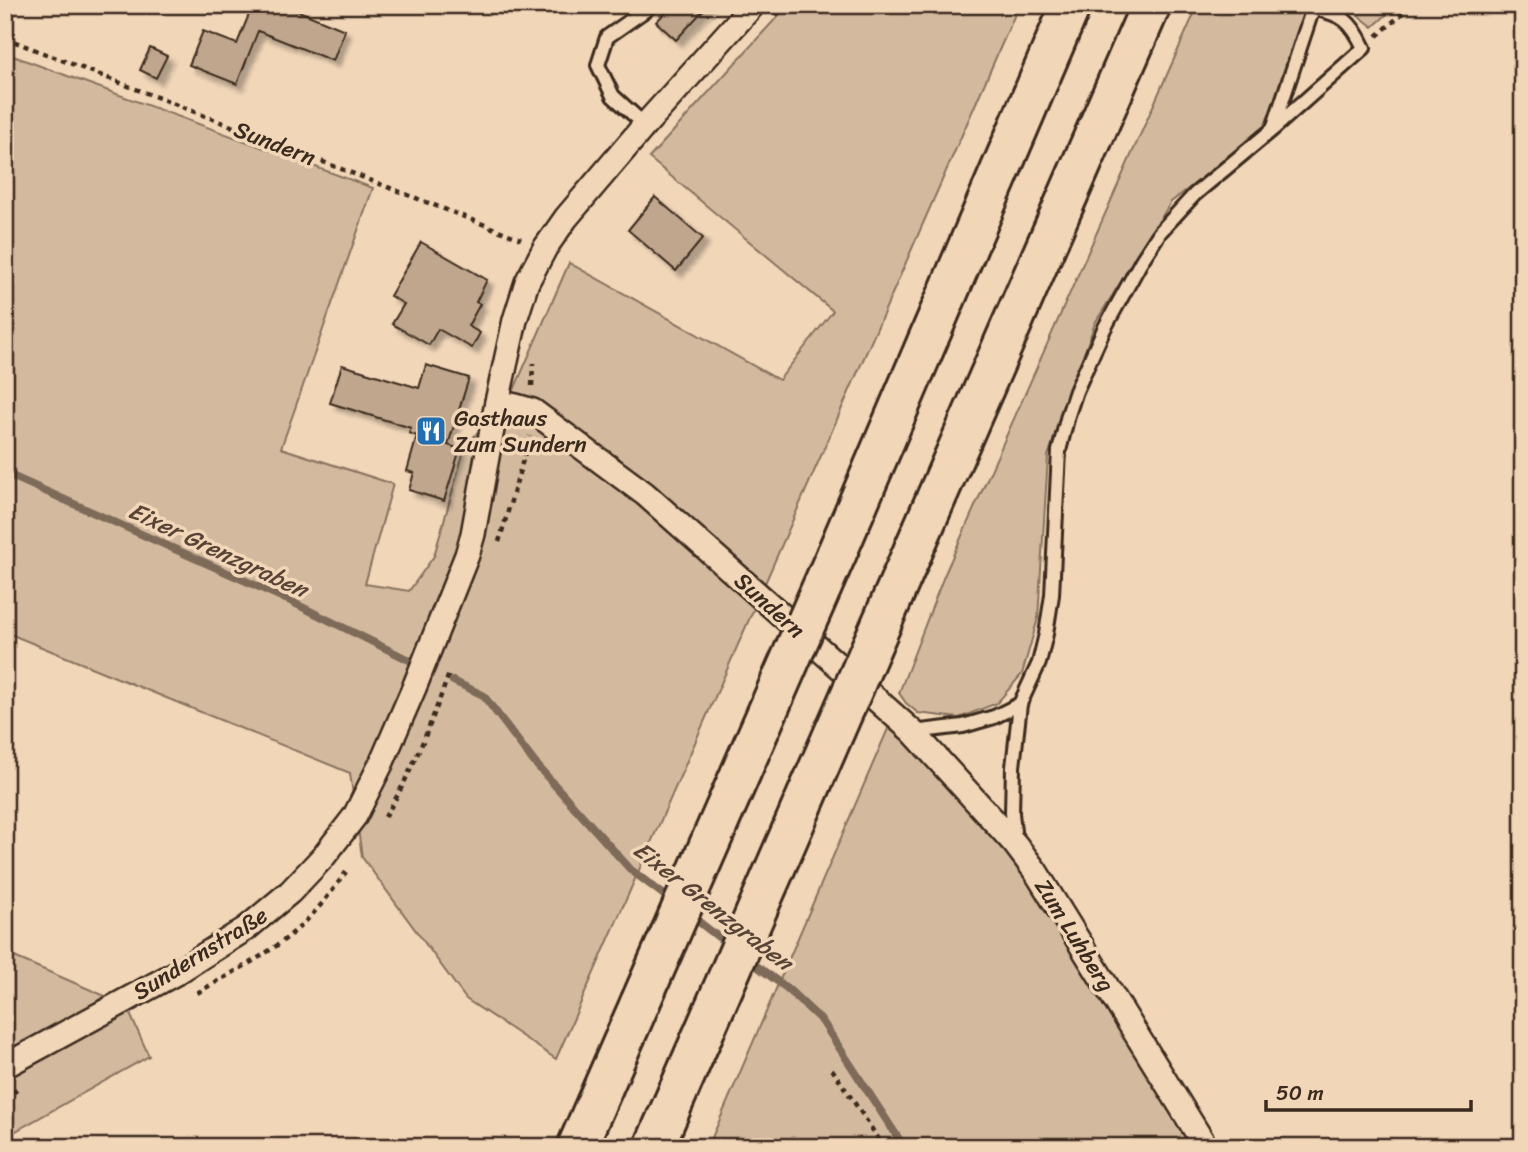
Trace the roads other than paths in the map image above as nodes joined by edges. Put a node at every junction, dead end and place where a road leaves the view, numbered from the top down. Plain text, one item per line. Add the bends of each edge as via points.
1 (644, 5) edge
2 (753, 5) edge
3 (1072, 5) edge
4 (1151, 5) edge
5 (645, 125) junction
6 (1273, 129) junction
7 (496, 402) junction
8 (1020, 704) junction
9 (913, 732) junction
10 (1015, 844) junction
11 (5, 1066) edge
12 (577, 1147) edge
13 (654, 1147) edge
14 (1206, 1147) edge

1 - 5 lane via 647,9 607,37 598,65 613,96
2 - 5 street
3 - 12 highway, bridge
4 - 13 highway, bridge
5 - 7 street via 545,248 527,282
6 - 6 lane via 1313,8 1348,21 1364,48
6 - 8 lane via 1195,194 1160,232 1085,370 1059,451 1046,634 1039,663
7 - 9 street, Sundern via 533,411 645,494
7 - 11 street, Sundernstraße via 467,555 355,816 290,892 247,928 176,973
8 - 9 lane via 963,726
8 - 10 lane via 1013,778
9 - 10 street, Sundern
10 - 14 street, Zum Luhberg

